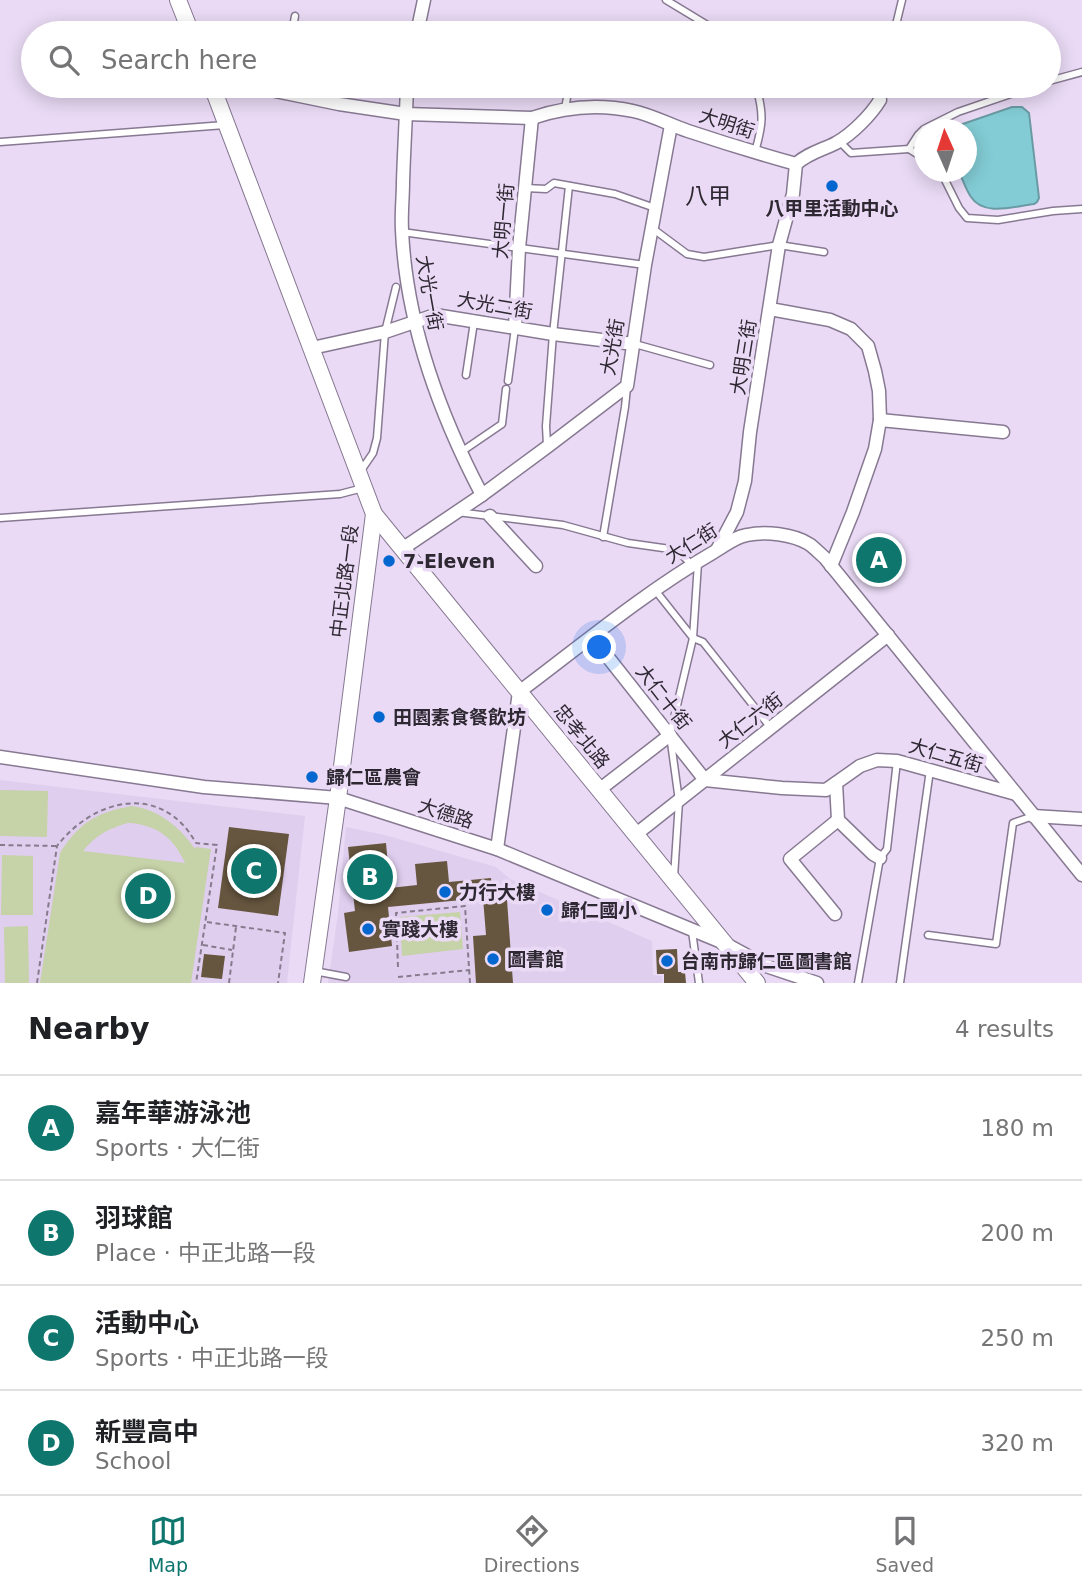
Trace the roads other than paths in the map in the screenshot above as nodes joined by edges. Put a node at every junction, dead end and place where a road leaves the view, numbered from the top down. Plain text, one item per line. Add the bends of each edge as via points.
1 (178, 0) edge
2 (424, 0) edge
3 (666, 0) edge
4 (676, 0) edge
5 (902, 0) edge
6 (682, 9) junction
7 (295, 16) dead end
8 (186, 21) edge
9 (294, 21) edge
10 (420, 21) edge
11 (701, 21) edge
12 (897, 21) edge
13 (1082, 72) edge
14 (1061, 78) edge
15 (217, 98) edge
16 (317, 98) edge
17 (407, 98) edge
18 (567, 98) edge
19 (759, 98) edge
20 (999, 98) edge
21 (880, 100) edge
22 (565, 110) junction
23 (406, 114) junction
24 (532, 118) junction
25 (227, 125) junction
26 (671, 125) junction
27 (839, 141) junction
28 (0, 142) edge
29 (909, 149) junction
30 (754, 152) junction
31 (914, 152) edge
32 (796, 164) junction
33 (947, 182) edge
34 (569, 186) junction
35 (525, 188) junction
36 (655, 208) junction
37 (1082, 209) edge
38 (652, 228) junction
39 (402, 232) junction
40 (779, 245) junction
41 (519, 248) junction
42 (824, 252) dead end
43 (562, 254) junction
44 (645, 265) junction
45 (396, 287) dead end
46 (770, 309) junction
47 (414, 321) junction
48 (474, 321) junction
49 (515, 328) junction
50 (385, 332) junction
51 (553, 334) junction
52 (634, 344) junction
53 (312, 348) junction
54 (710, 365) dead end
55 (466, 375) dead end
56 (627, 386) junction
57 (880, 420) junction
58 (1003, 432) dead end
59 (547, 447) junction
60 (460, 453) junction
61 (362, 480) junction
62 (482, 495) junction
63 (455, 512) junction
64 (374, 514) junction
65 (490, 516) junction
66 (0, 518) edge
67 (603, 537) junction
68 (402, 549) junction
69 (716, 552) junction
70 (695, 563) junction
71 (536, 566) dead end
72 (831, 566) junction
73 (655, 590) junction
74 (888, 635) junction
75 (592, 637) junction
76 (693, 638) junction
77 (519, 692) junction
78 (771, 728) junction
79 (670, 735) junction
80 (0, 758) edge
81 (897, 761) junction
82 (930, 770) junction
83 (705, 780) junction
84 (835, 783) junction
85 (599, 790) junction
86 (1016, 794) junction
87 (338, 798) junction
88 (679, 800) junction
89 (1033, 816) junction
90 (1082, 819) edge
91 (838, 820) junction
92 (635, 835) junction
93 (497, 849) junction
94 (880, 858) junction
95 (1082, 875) edge
96 (674, 881) junction
97 (835, 914) dead end
98 (692, 931) junction
99 (928, 934) dead end
100 (724, 943) junction
101 (313, 977) edge
102 (346, 977) dead end
103 (699, 983) edge
104 (757, 983) edge
105 (817, 983) edge
106 (858, 983) edge
107 (900, 983) edge

1 - 8 main road
2 - 10 street
3 - 6 lane
4 - 6 lane
5 - 12 lane
6 - 11 lane
7 - 9 lane
13 - 14 lane
15 - 25 main road, 中正北路一段
16 - 23 street, 大明街
17 - 23 street, 大光一街
18 - 22 lane
19 - 30 lane via 763,114
20 - 29 lane via 925,129
21 - 27 street via 872,113
22 - 24 street, 大明街
22 - 26 street, 大明街 via 607,107 635,111
23 - 24 street, 大明街
23 - 39 street, 大光一街
24 - 35 street, 大明一街
25 - 28 lane
25 - 53 main road, 中正北路一段
26 - 30 street, 大明街
26 - 36 street, 大光街
27 - 29 lane via 851,153
27 - 32 street
29 - 31 lane
30 - 32 street, 大明街
32 - 40 street, 大明三街
33 - 37 lane via 967,218 998,220
34 - 35 lane via 554,183 546,189
34 - 36 lane via 615,194
34 - 43 lane
35 - 41 street, 大明一街
36 - 38 street, 大光街
38 - 40 lane via 687,254 704,257
38 - 44 street, 大光街
39 - 41 lane
39 - 47 street, 大光一街
40 - 42 lane
40 - 46 street, 大明三街
41 - 43 lane
41 - 49 street, 大明一街
43 - 44 lane
43 - 51 lane
44 - 52 street, 大光街
45 - 50 lane
46 - 57 street via 830,320 851,330 868,346 880,391
46 - 69 street, 大明三街 via 745,481 737,512
47 - 48 street, 大光二街 via 435,315
47 - 50 street, 大光二街
47 - 60 street, 大光一街
48 - 49 street, 大光二街
48 - 55 lane
49 - 51 street, 大光二街
49 - 60 lane via 502,424
50 - 53 street, 大光二街
50 - 61 lane via 377,438
51 - 52 street, 大光二街
51 - 59 lane
52 - 54 lane
52 - 56 street, 大光街
53 - 61 main road, 中正北路一段
56 - 59 street, 大光街
56 - 67 lane
57 - 58 street
57 - 72 street via 868,470
59 - 62 street, 大光街
60 - 62 street, 大光一街
61 - 64 main road, 中正北路一段
61 - 66 lane via 340,494
62 - 63 street, 大光街
63 - 65 lane
63 - 68 street, 大光街
64 - 68 main road, 忠孝北路
64 - 87 main road, 中正北路一段
65 - 67 lane via 563,525
65 - 71 street
67 - 70 lane via 677,550
68 - 77 main road, 忠孝北路
69 - 70 street, 大仁街
69 - 72 street, 大仁街 via 745,535 762,533 809,544
70 - 73 street, 大仁街
70 - 76 lane
72 - 74 street, 大仁街
73 - 75 street, 大仁街
73 - 76 lane
74 - 78 street, 大仁六街
74 - 86 street, 大仁街
75 - 77 street, 大仁街
75 - 79 street, 大仁十街
76 - 78 lane via 703,642
76 - 79 lane
77 - 85 main road, 忠孝北路
77 - 93 street
78 - 83 street, 大仁六街
79 - 83 street, 大仁十街
79 - 85 street
79 - 88 lane
80 - 87 street, 大德路 via 204,786
81 - 82 street, 大仁五街
81 - 84 street, 大仁五街 via 877,760 860,766
81 - 94 lane via 887,849
82 - 86 street, 大仁五街
82 - 107 lane
83 - 84 street, 大仁五街 via 826,790
83 - 88 street, 大仁六街
84 - 91 street
85 - 92 main road, 忠孝北路
86 - 89 street, 大仁街
87 - 93 street, 大德路
87 - 101 main road, 中正北路一段
88 - 92 street, 大仁六街
88 - 96 lane
89 - 90 street
89 - 95 street, 大仁街
89 - 99 lane via 1013,823 996,944
91 - 94 street
91 - 97 street via 790,859
92 - 96 main road, 忠孝北路
93 - 98 street, 大德路
94 - 106 lane
96 - 100 main road, 忠孝北路
98 - 100 street, 大德路
98 - 103 lane
100 - 104 main road, 忠孝北路
100 - 105 street, 大德路 via 766,966
101 - 102 lane

